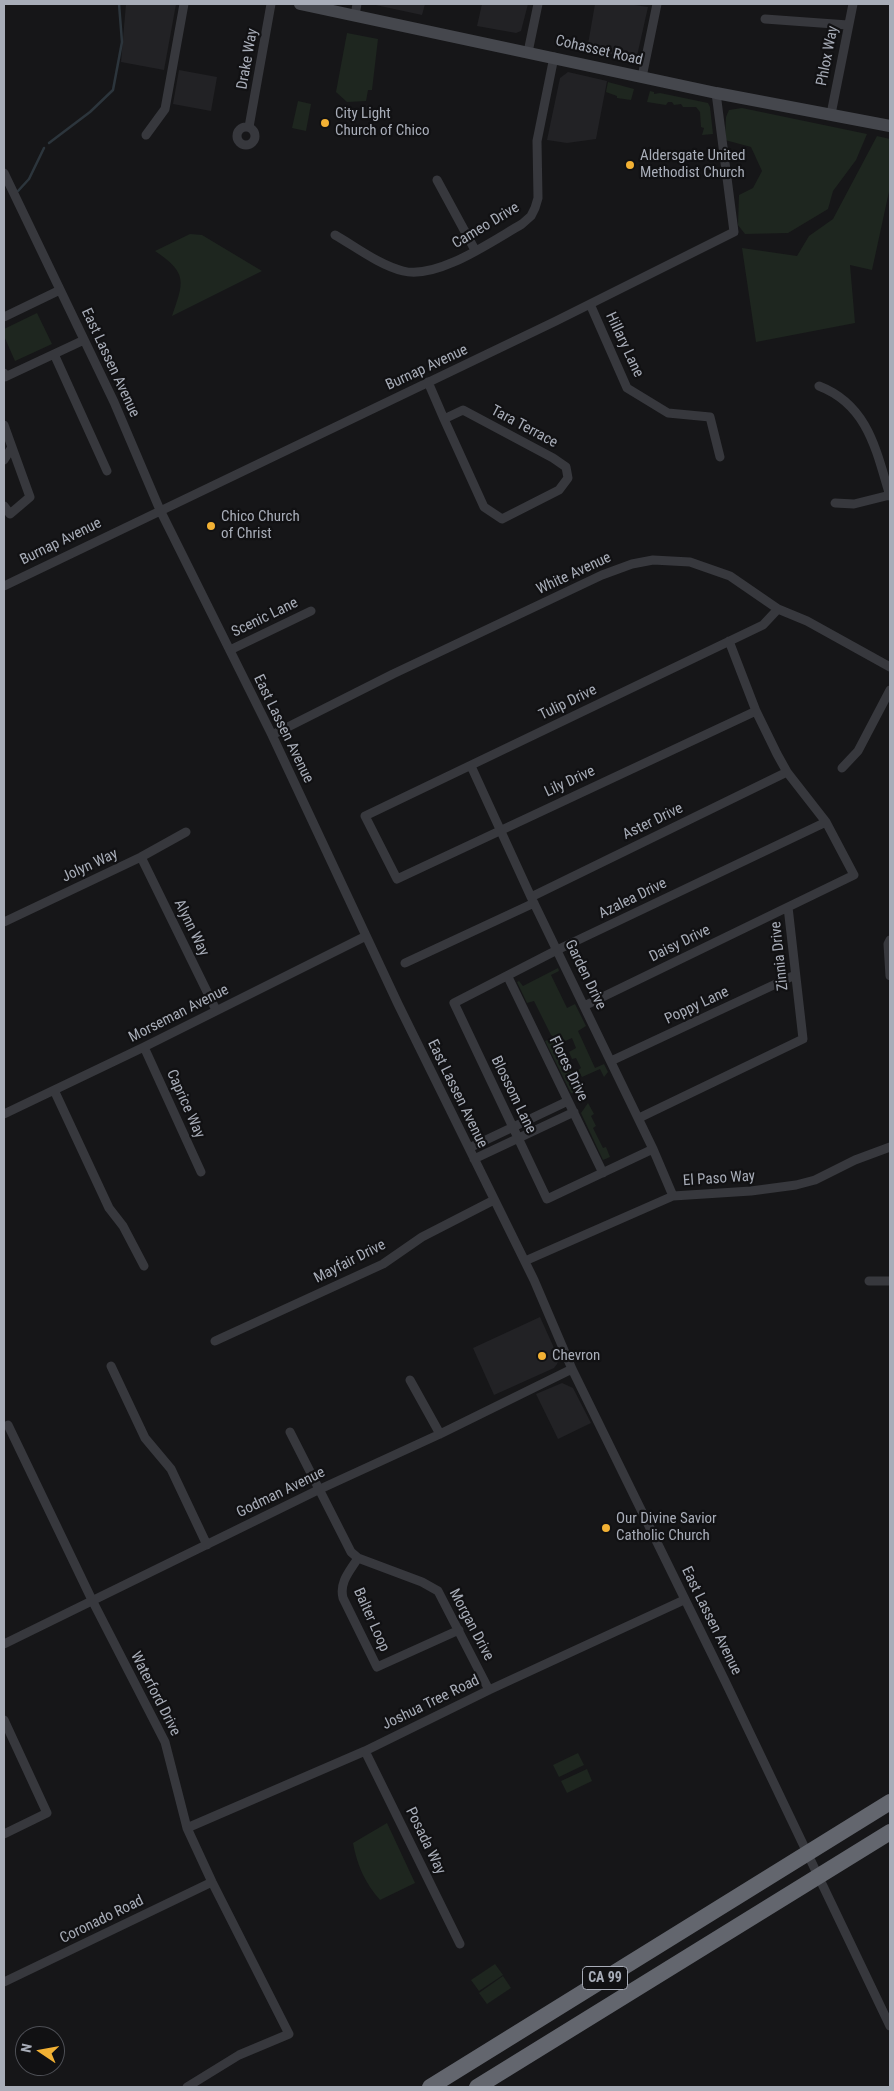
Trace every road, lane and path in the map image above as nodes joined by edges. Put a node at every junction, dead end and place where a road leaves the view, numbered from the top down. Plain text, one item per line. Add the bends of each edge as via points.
1 (184, 4) edge
2 (271, 4) edge
3 (300, 4) edge
4 (538, 4) edge
5 (657, 4) edge
6 (853, 4) edge
7 (356, 9) edge
8 (765, 19) dead end
9 (848, 25) junction
10 (528, 52) junction
11 (554, 57) junction
12 (642, 77) junction
13 (716, 93) junction
14 (831, 114) junction
15 (250, 123) dead end
16 (890, 126) edge
17 (146, 135) dead end
18 (4, 172) edge
19 (437, 180) dead end
20 (335, 235) dead end
21 (475, 250) junction
22 (60, 290) junction
23 (590, 304) junction
24 (4, 317) edge
25 (84, 340) junction
26 (54, 354) junction
27 (4, 376) edge
28 (428, 382) junction
29 (819, 386) dead end
30 (444, 419) junction
31 (4, 425) edge
32 (12, 447) junction
33 (720, 457) dead end
34 (4, 460) edge
35 (106, 471) dead end
36 (890, 496) edge
37 (835, 503) dead end
38 (4, 506) edge
39 (160, 510) junction
40 (7, 516) edge
41 (4, 586) edge
42 (778, 609) junction
43 (311, 611) dead end
44 (729, 641) junction
45 (230, 650) junction
46 (890, 667) edge
47 (890, 690) edge
48 (756, 711) junction
49 (272, 735) junction
50 (471, 766) junction
51 (842, 768) dead end
52 (787, 772) junction
53 (826, 822) junction
54 (501, 830) junction
55 (186, 832) dead end
56 (141, 857) junction
57 (397, 879) joint
58 (532, 900) junction
59 (788, 908) junction
60 (4, 922) edge
61 (366, 936) junction
62 (890, 940) edge
63 (558, 950) junction
64 (405, 963) dead end
65 (795, 976) junction
66 (890, 976) edge
67 (508, 977) junction
68 (454, 1003) joint
69 (584, 1006) junction
70 (216, 1010) junction
71 (144, 1047) junction
72 (611, 1061) junction
73 (54, 1090) junction
74 (568, 1101) junction
75 (574, 1112) junction
76 (4, 1114) edge
77 (639, 1118) junction
78 (513, 1127) junction
79 (518, 1138) junction
80 (890, 1147) edge
81 (469, 1148) junction
82 (653, 1149) junction
83 (474, 1159) junction
84 (201, 1172) dead end
85 (604, 1173) junction
86 (674, 1196) junction
87 (494, 1200) junction
88 (525, 1261) junction
89 (144, 1266) dead end
90 (869, 1281) dead end
91 (890, 1281) edge
92 (215, 1341) dead end
93 (111, 1366) dead end
94 (572, 1369) junction
95 (410, 1380) dead end
96 (8, 1425) dead end
97 (290, 1432) dead end
98 (440, 1434) junction
99 (318, 1490) junction
100 (207, 1545) junction
101 (358, 1558) junction
102 (92, 1600) junction
103 (684, 1600) junction
104 (459, 1630) junction
105 (4, 1644) edge
106 (489, 1690) junction
107 (4, 1720) edge
108 (365, 1751) junction
109 (890, 1802) edge
110 (187, 1828) junction
111 (890, 1832) edge
112 (4, 1834) edge
113 (212, 1882) junction
114 (460, 1944) dead end
115 (4, 1982) edge
116 (890, 2026) edge
117 (187, 2087) edge
118 (430, 2087) edge
119 (476, 2087) edge

1 - 17 street via 165,109
2 - 15 street, Drake Way
3 - 7 street, Cohasset Road
4 - 10 street
5 - 12 street
6 - 9 street, Phlox Way
7 - 10 street, Cohasset Road
8 - 9 street
9 - 14 street, Phlox Way
10 - 11 street, Cohasset Road
11 - 12 street, Cohasset Road
11 - 21 street, Cameo Drive via 537,141 538,198 535,208 522,224
12 - 13 street, Cohasset Road
13 - 14 street, Cohasset Road
13 - 23 street, Burnap Avenue via 734,232
14 - 16 street, Cohasset Road
18 - 22 street, East Lassen Avenue
19 - 21 street
20 - 21 street, Cameo Drive via 388,265 418,273 431,272
22 - 24 street
22 - 25 street, East Lassen Avenue
23 - 28 street, Burnap Avenue
23 - 33 street, Hillary Lane via 627,388 668,413 710,417
25 - 26 street
25 - 39 street, East Lassen Avenue
26 - 27 street
26 - 35 street
28 - 30 street, Tara Terrace
28 - 39 street, Burnap Avenue
29 - 36 street via 846,401 856,412 877,452
30 - 30 street, Tara Terrace via 484,507 502,518 559,490 568,478 566,467 553,458 463,410
31 - 32 street
32 - 34 street
32 - 40 street via 30,497
36 - 37 street via 854,504
38 - 40 street
39 - 41 street, Burnap Avenue
39 - 45 street, East Lassen Avenue
42 - 44 street, Tulip Drive via 763,625
42 - 46 street, White Avenue via 807,621
42 - 49 street, White Avenue via 730,576 690,562 653,560 632,564 602,575 393,674
43 - 45 street, Scenic Lane
44 - 48 street, Zinnia Drive
44 - 50 street, Tulip Drive
45 - 49 street, East Lassen Avenue
47 - 51 street via 858,751
48 - 52 street, Zinnia Drive
48 - 54 street, Lily Drive
49 - 61 street, East Lassen Avenue
50 - 54 street, Garden Drive
50 - 57 street, Tulip Drive via 365,816
52 - 53 street, Zinnia Drive
52 - 58 street, Aster Drive
53 - 59 street, Zinnia Drive via 854,875
53 - 63 street, Azalea Drive
54 - 57 street, Lily Drive
54 - 58 street, Garden Drive
55 - 56 street, Jolyn Way
56 - 60 street, Jolyn Way
56 - 70 street, Alynn Way
58 - 63 street, Garden Drive
58 - 64 street, Aster Drive
59 - 65 street, Zinnia Drive
59 - 69 street, Daisy Drive
61 - 70 street, Morseman Avenue
61 - 81 street, East Lassen Avenue
62 - 66 street
63 - 67 street, Azalea Drive
63 - 69 street, Garden Drive
65 - 72 street, Poppy Lane
65 - 77 street, Zinnia Drive via 804,1039
67 - 68 street, Azalea Drive
67 - 74 street, Flores Drive
68 - 78 street, Blossom Lane
69 - 72 street, Garden Drive
70 - 71 street, Morseman Avenue
71 - 73 street, Morseman Avenue
71 - 84 street, Caprice Way
72 - 77 street, Garden Drive
73 - 76 street, Morseman Avenue
73 - 89 street via 108,1208 123,1226
74 - 75 street, Flores Drive
74 - 78 street
75 - 79 street
75 - 85 street, Flores Drive
77 - 82 street, Garden Drive
78 - 79 street, Blossom Lane
78 - 81 street
79 - 83 street
79 - 85 street, Blossom Lane via 547,1199
80 - 86 street, El Paso Way via 796,1185
81 - 83 street, East Lassen Avenue
82 - 85 street
82 - 86 street, Garden Drive
83 - 87 street, East Lassen Avenue
86 - 88 street, El Paso Way
87 - 88 street, East Lassen Avenue
87 - 92 street, Mayfair Drive via 422,1237 383,1264
88 - 94 street, East Lassen Avenue
90 - 91 street
93 - 100 street via 145,1438 171,1469
94 - 98 street, Godman Avenue
94 - 103 street, East Lassen Avenue
95 - 98 street
96 - 102 street, Waterford Drive
97 - 99 street
98 - 99 street, Godman Avenue
99 - 100 street, Godman Avenue
99 - 101 street via 350,1552
100 - 102 street, Godman Avenue
101 - 104 street, Morgan Drive via 422,1582 438,1592
101 - 104 street, Balter Loop via 341,1591 377,1668
102 - 105 street, Godman Avenue
102 - 110 street, Waterford Drive via 165,1742
103 - 106 street, Joshua Tree Road
103 - 116 street, East Lassen Avenue via 726,1681
104 - 106 street, Morgan Drive
106 - 108 street, Joshua Tree Road
107 - 112 street via 47,1813
108 - 110 street, Joshua Tree Road
108 - 114 street, Posada Way
109 - 118 highway, CA 99
110 - 113 street, Waterford Drive
111 - 119 highway, CA 99
113 - 115 street, Coronado Road
113 - 117 street, Waterford Drive via 289,2034 239,2055

